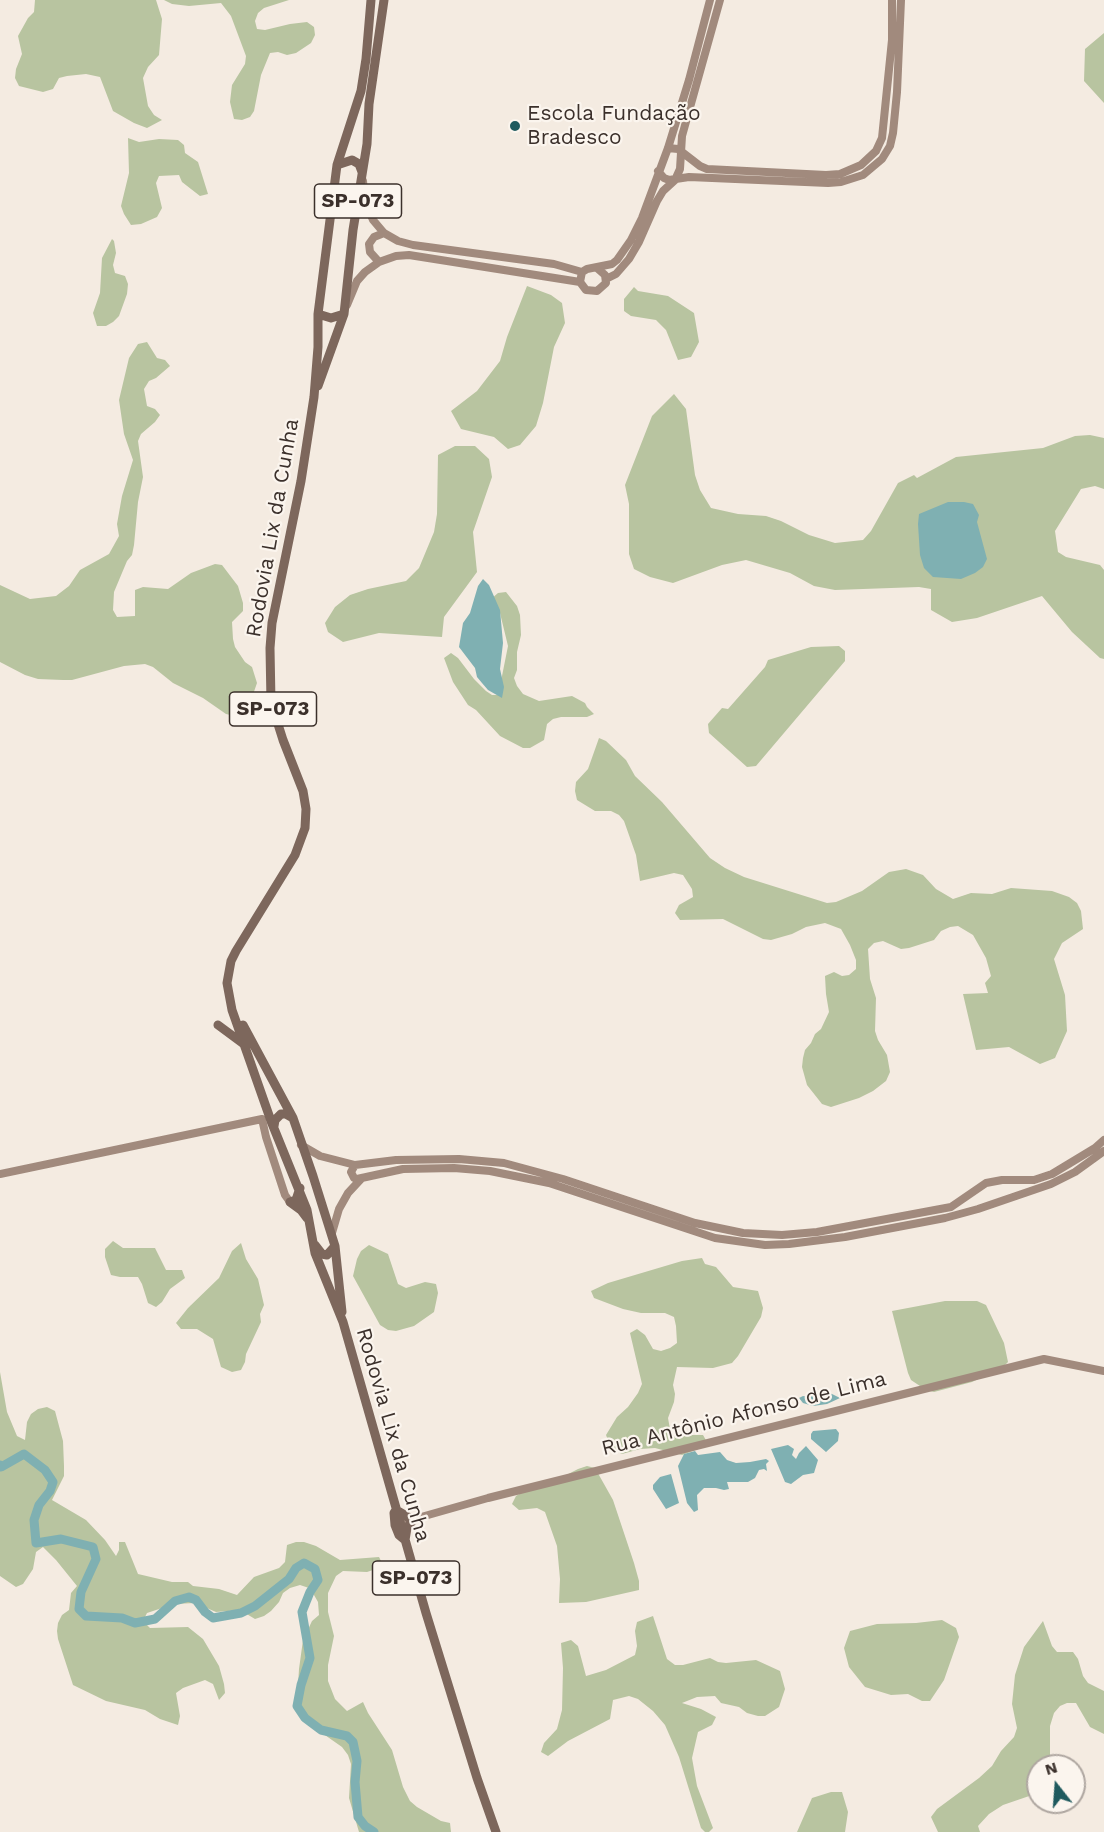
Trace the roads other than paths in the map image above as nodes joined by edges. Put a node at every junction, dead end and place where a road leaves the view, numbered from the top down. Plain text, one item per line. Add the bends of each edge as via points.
1 (371, 0) edge
2 (384, 0) edge
3 (710, 0) edge
4 (720, 0) edge
5 (892, 0) edge
6 (901, 0) edge
7 (668, 148) junction
8 (682, 151) junction
9 (337, 165) junction
10 (658, 171) junction
11 (363, 174) junction
12 (675, 180) junction
13 (384, 233) junction
14 (379, 262) junction
15 (597, 268) junction
16 (582, 272) junction
17 (606, 279) junction
18 (580, 282) junction
19 (318, 314) junction
20 (344, 314) junction
21 (314, 397) junction
22 (230, 999) junction
23 (218, 1025) dead end
24 (245, 1045) junction
25 (293, 1118) junction
26 (274, 1126) junction
27 (1104, 1140) edge
28 (301, 1145) junction
29 (1104, 1151) edge
30 (355, 1165) junction
31 (0, 1174) edge
32 (362, 1179) junction
33 (1008, 1179) junction
34 (300, 1188) junction
35 (973, 1191) junction
36 (1010, 1199) junction
37 (290, 1202) junction
38 (978, 1209) junction
39 (309, 1220) junction
40 (332, 1233) junction
41 (312, 1240) junction
42 (335, 1246) junction
43 (343, 1322) junction
44 (1104, 1371) edge
45 (396, 1510) junction
46 (414, 1520) junction
47 (398, 1524) junction
48 (405, 1540) junction
49 (496, 1832) edge

1 - 9 main road, Rodovia Lix da Cunha / SP-073 via 361,91
2 - 11 main road, Rodovia Lix da Cunha / SP-073
3 - 7 main road
4 - 8 main road via 682,136
5 - 8 main road via 882,138 876,151 861,165 826,175 707,169
6 - 12 main road via 893,133 890,146 875,166 852,179 828,183 689,177
7 - 8 main road
7 - 10 main road
8 - 12 main road
9 - 11 main road via 357,161
9 - 19 main road, Rodovia Lix da Cunha / SP-073
10 - 12 main road via 664,178
10 - 15 main road via 642,218 626,247 612,264
11 - 13 main road via 365,201
11 - 20 main road, Rodovia Lix da Cunha / SP-073
12 - 17 main road via 657,201 629,259
13 - 14 main road via 374,237 369,245
13 - 16 main road via 413,245 554,264
14 - 18 main road via 396,256 420,255
14 - 20 main road via 357,281
15 - 16 main road
15 - 17 main road
16 - 18 main road
17 - 18 main road via 604,287 597,291 586,291
19 - 20 main road via 331,318
19 - 21 main road, Rodovia Lix da Cunha / SP-073
20 - 21 main road, Rodovia Lix da Cunha / SP-073
21 - 22 main road, Rodovia Lix da Cunha / SP-073 via 270,648 271,702 303,791 305,828 295,855 231,961 227,983
22 - 24 main road, Rodovia Lix da Cunha / SP-073
22 - 25 main road, Rodovia Lix da Cunha / SP-073
23 - 24 main road
24 - 26 main road, Rodovia Lix da Cunha / SP-073
25 - 26 main road via 280,1114
25 - 28 main road, Rodovia Lix da Cunha / SP-073
26 - 34 main road, Rodovia Lix da Cunha / SP-073
27 - 33 main road via 1052,1174 1034,1180
28 - 30 main road via 320,1156
28 - 40 main road, Rodovia Lix da Cunha / SP-073
29 - 36 main road via 1075,1172
30 - 32 main road via 352,1175
30 - 35 main road via 427,1159 504,1163 695,1223 765,1235 817,1232 942,1209
31 - 37 main road via 262,1119
32 - 38 main road via 403,1169 490,1171 549,1183 691,1232 765,1245 823,1240
32 - 40 main road via 339,1209
33 - 35 main road
33 - 36 main road via 1014,1187
34 - 37 main road via 296,1200
34 - 39 main road, Rodovia Lix da Cunha / SP-073
35 - 38 main road via 973,1203
36 - 38 main road
37 - 39 main road
39 - 41 main road, Rodovia Lix da Cunha / SP-073
40 - 42 main road, Rodovia Lix da Cunha / SP-073
41 - 42 main road via 322,1254 327,1255
41 - 43 main road, Rodovia Lix da Cunha / SP-073
42 - 43 main road, Rodovia Lix da Cunha / SP-073
43 - 45 main road, Rodovia Lix da Cunha / SP-073
44 - 46 main road, Rua Antônio Afonso de Lima via 1044,1359 596,1470
45 - 46 main road
45 - 47 main road, Rodovia Lix da Cunha
46 - 47 main road, Rua Antônio Afonso de Lima
46 - 48 main road via 407,1528
47 - 48 main road, Rodovia Lix da Cunha via 399,1535
48 - 49 main road, Rodovia Lix da Cunha / SP-073

